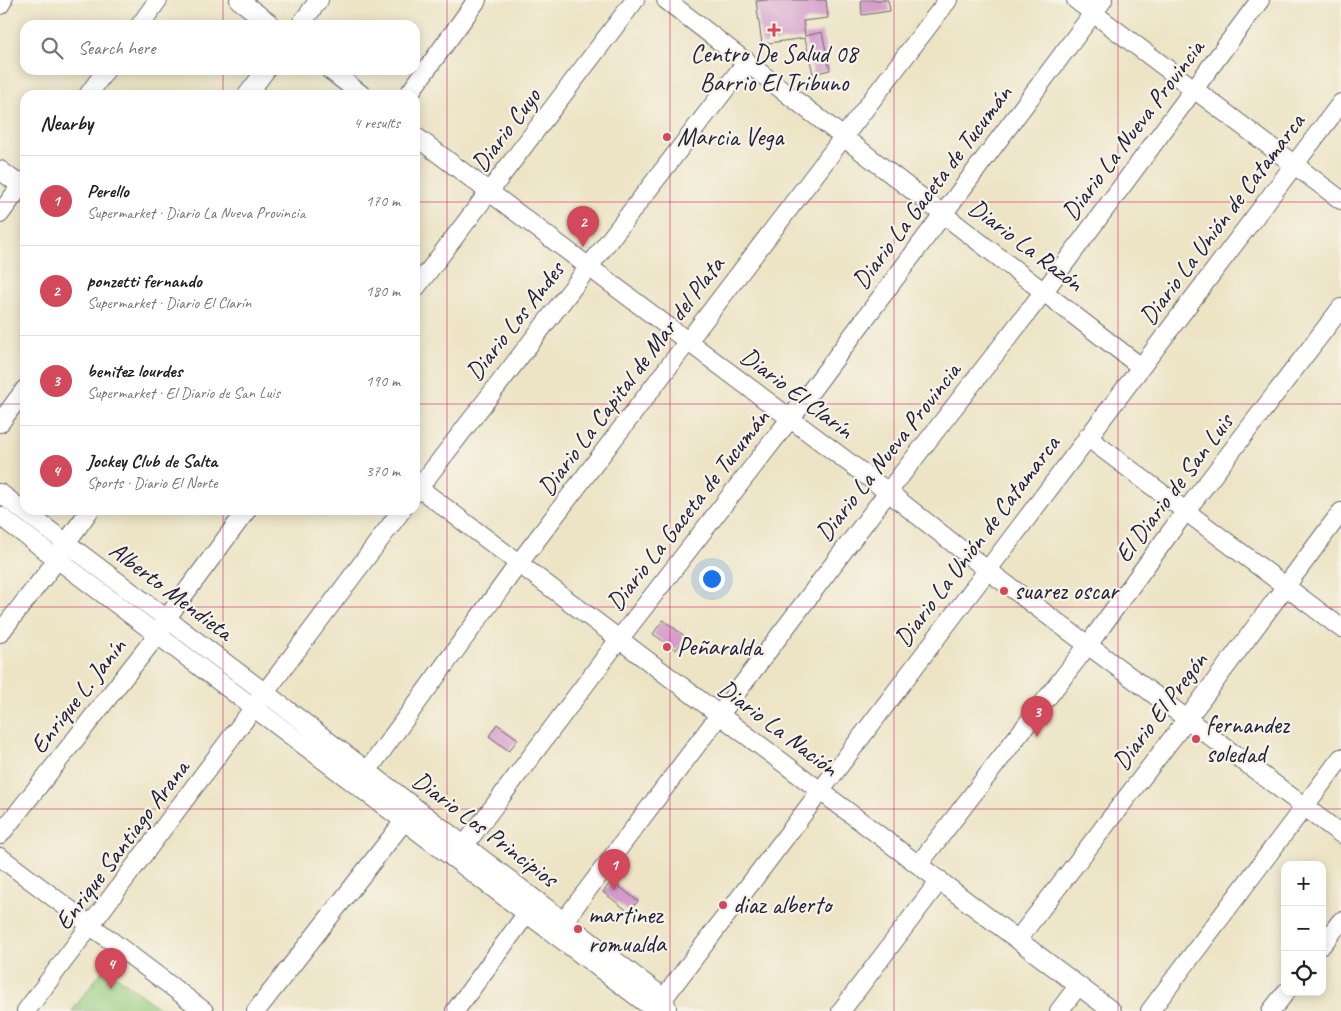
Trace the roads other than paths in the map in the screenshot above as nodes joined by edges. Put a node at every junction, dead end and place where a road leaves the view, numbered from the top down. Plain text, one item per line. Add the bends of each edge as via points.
1 (4, 0) edge
2 (158, 0) edge
3 (239, 0) edge
4 (319, 0) edge
5 (477, 0) edge
6 (635, 0) edge
7 (666, 0) edge
8 (948, 0) edge
9 (1076, 0) edge
10 (1260, 0) edge
11 (0, 4) edge
12 (1098, 7) edge
13 (144, 20) edge
14 (265, 20) edge
15 (304, 20) edge
16 (747, 61) junction
17 (102, 75) edge
18 (262, 75) edge
19 (336, 75) edge
20 (92, 90) edge
21 (251, 90) edge
22 (356, 90) edge
23 (412, 90) edge
24 (1194, 90) junction
25 (1341, 103) edge
26 (844, 138) junction
27 (420, 140) edge
28 (1294, 165) junction
29 (0, 170) edge
30 (20, 182) edge
31 (20, 190) edge
32 (490, 192) junction
33 (1341, 200) edge
34 (0, 214) edge
35 (943, 214) junction
36 (588, 268) junction
37 (420, 283) edge
38 (1045, 290) junction
39 (1341, 308) edge
40 (688, 341) junction
41 (1141, 367) junction
42 (20, 396) edge
43 (790, 419) junction
44 (0, 423) edge
45 (1087, 437) junction
46 (420, 483) edge
47 (420, 491) edge
48 (888, 492) junction
49 (0, 493) edge
50 (20, 508) edge
51 (1185, 512) junction
52 (1341, 512) edge
53 (29, 515) edge
54 (86, 515) edge
55 (243, 515) edge
56 (398, 515) edge
57 (0, 516) edge
58 (66, 543) junction
59 (57, 560) junction
60 (519, 563) junction
61 (986, 569) junction
62 (1285, 585) junction
63 (162, 627) junction
64 (1341, 628) edge
65 (0, 633) edge
66 (620, 638) junction
67 (1088, 645) junction
68 (264, 692) junction
69 (256, 708) junction
70 (719, 716) junction
71 (1187, 719) junction
72 (1341, 758) edge
73 (362, 778) junction
74 (819, 791) junction
75 (1304, 807) junction
76 (405, 820) junction
77 (1341, 834) edge
78 (0, 835) edge
79 (460, 852) junction
80 (0, 857) edge
81 (919, 864) junction
82 (940, 880) junction
83 (531, 907) junction
84 (1341, 921) edge
85 (93, 925) junction
86 (559, 927) junction
87 (1018, 938) junction
88 (1326, 940) edge
89 (1078, 986) junction
90 (1283, 996) edge
91 (659, 1008) edge
92 (26, 1011) edge
93 (204, 1011) edge
94 (256, 1011) edge
95 (455, 1011) edge
96 (841, 1011) edge
97 (1059, 1011) edge
98 (1112, 1011) edge
99 (1150, 1011) edge
100 (1271, 1011) edge

1 - 11 street
2 - 13 street
3 - 14 street
4 - 15 street
5 - 23 street
6 - 32 street, Diario Cuyo
7 - 16 street, Diario La Razón
8 - 26 street, Diario La Capital de Mar del Plata
9 - 12 street
10 - 24 street, Diario La Nueva Provincia
12 - 24 street
12 - 35 street, Diario La Gaceta de Tucumán
16 - 26 street, Diario La Razón
16 - 36 street, Diario Los Andes
17 - 20 street
18 - 21 street
19 - 22 street
24 - 28 street
24 - 38 street, Diario La Nueva Provincia
25 - 28 street, Diario La Unión de Catamarca
26 - 35 street, Diario La Razón
26 - 40 street, Diario La Capital de Mar del Plata
27 - 32 street, Diario El Clarín
28 - 33 street
28 - 41 street, Diario La Unión de Catamarca
29 - 30 street
31 - 34 street
32 - 36 street, Diario El Clarín
32 - 37 street, Diario Cuyo
35 - 38 street, Diario La Razón
35 - 43 street, Diario La Gaceta de Tucumán
36 - 40 street, Diario El Clarín
36 - 46 street, Diario Los Andes
38 - 41 street, Diario La Razón
38 - 48 street, Diario La Nueva Provincia
39 - 51 street, El Diario de San Luis
40 - 43 street, Diario El Clarín
40 - 60 street, Diario La Capital de Mar del Plata
41 - 45 street, Diario La Unión de Catamarca
42 - 44 street
43 - 48 street, Diario El Clarín
43 - 66 street, Diario La Gaceta de Tucumán
45 - 51 street
45 - 61 street, Diario La Unión de Catamarca
47 - 60 street, Diario La Nación
48 - 61 street, Diario El Clarín
48 - 70 street, Diario La Nueva Provincia
49 - 50 street, Alberto Mendieta
51 - 62 street
51 - 67 street, El Diario de San Luis
52 - 62 street, Diario El Pregón
53 - 58 street, Alberto Mendieta
54 - 58 street
55 - 63 street
56 - 68 street
57 - 59 street, Alberto Mendieta
58 - 59 street
58 - 63 street, Alberto Mendieta
59 - 63 street, Alberto Mendieta
59 - 65 street
60 - 66 street, Diario La Nación
60 - 73 street, Diario La Capital de Mar del Plata
61 - 67 street, Diario El Clarín
61 - 74 street, Diario La Unión de Catamarca
62 - 64 street
62 - 71 street, Diario El Pregón
63 - 68 street, Alberto Mendieta
63 - 69 street, Alberto Mendieta
63 - 78 street, Enrique L. Janín
66 - 70 street, Diario La Nación
66 - 79 street, Diario La Gaceta de Tucumán
67 - 71 street, Diario El Clarín
67 - 81 street, El Diario de San Luis
68 - 69 street
68 - 73 street, Diario Los Principios
69 - 73 street, Diario Los Principios
69 - 85 street, Enrique Santiago Arana
70 - 74 street, Diario La Nación
70 - 86 street, Diario La Nueva Provincia
71 - 75 street, Diario El Clarín
71 - 87 street, Diario El Pregón
72 - 75 street
73 - 76 street, Diario Los Principios
73 - 79 street, Diario Los Principios
74 - 81 street, Diario La Nación
74 - 91 street, Diario La Unión de Catamarca
75 - 77 street, Diario El Clarín
75 - 99 street
76 - 79 street, Diario Los Principios
76 - 94 street
79 - 83 street, Diario Los Principios
80 - 85 street
81 - 82 street, Diario La Nación
82 - 87 street, Diario La Nación
82 - 96 street
83 - 86 street, Diario Los Principios
83 - 95 street
84 - 88 street
85 - 92 street, Enrique Santiago Arana
85 - 93 street
86 - 91 street, Diario Los Principios
87 - 89 street, Diario La Nación
89 - 97 street
89 - 98 street, Diario La Nación
90 - 100 street

